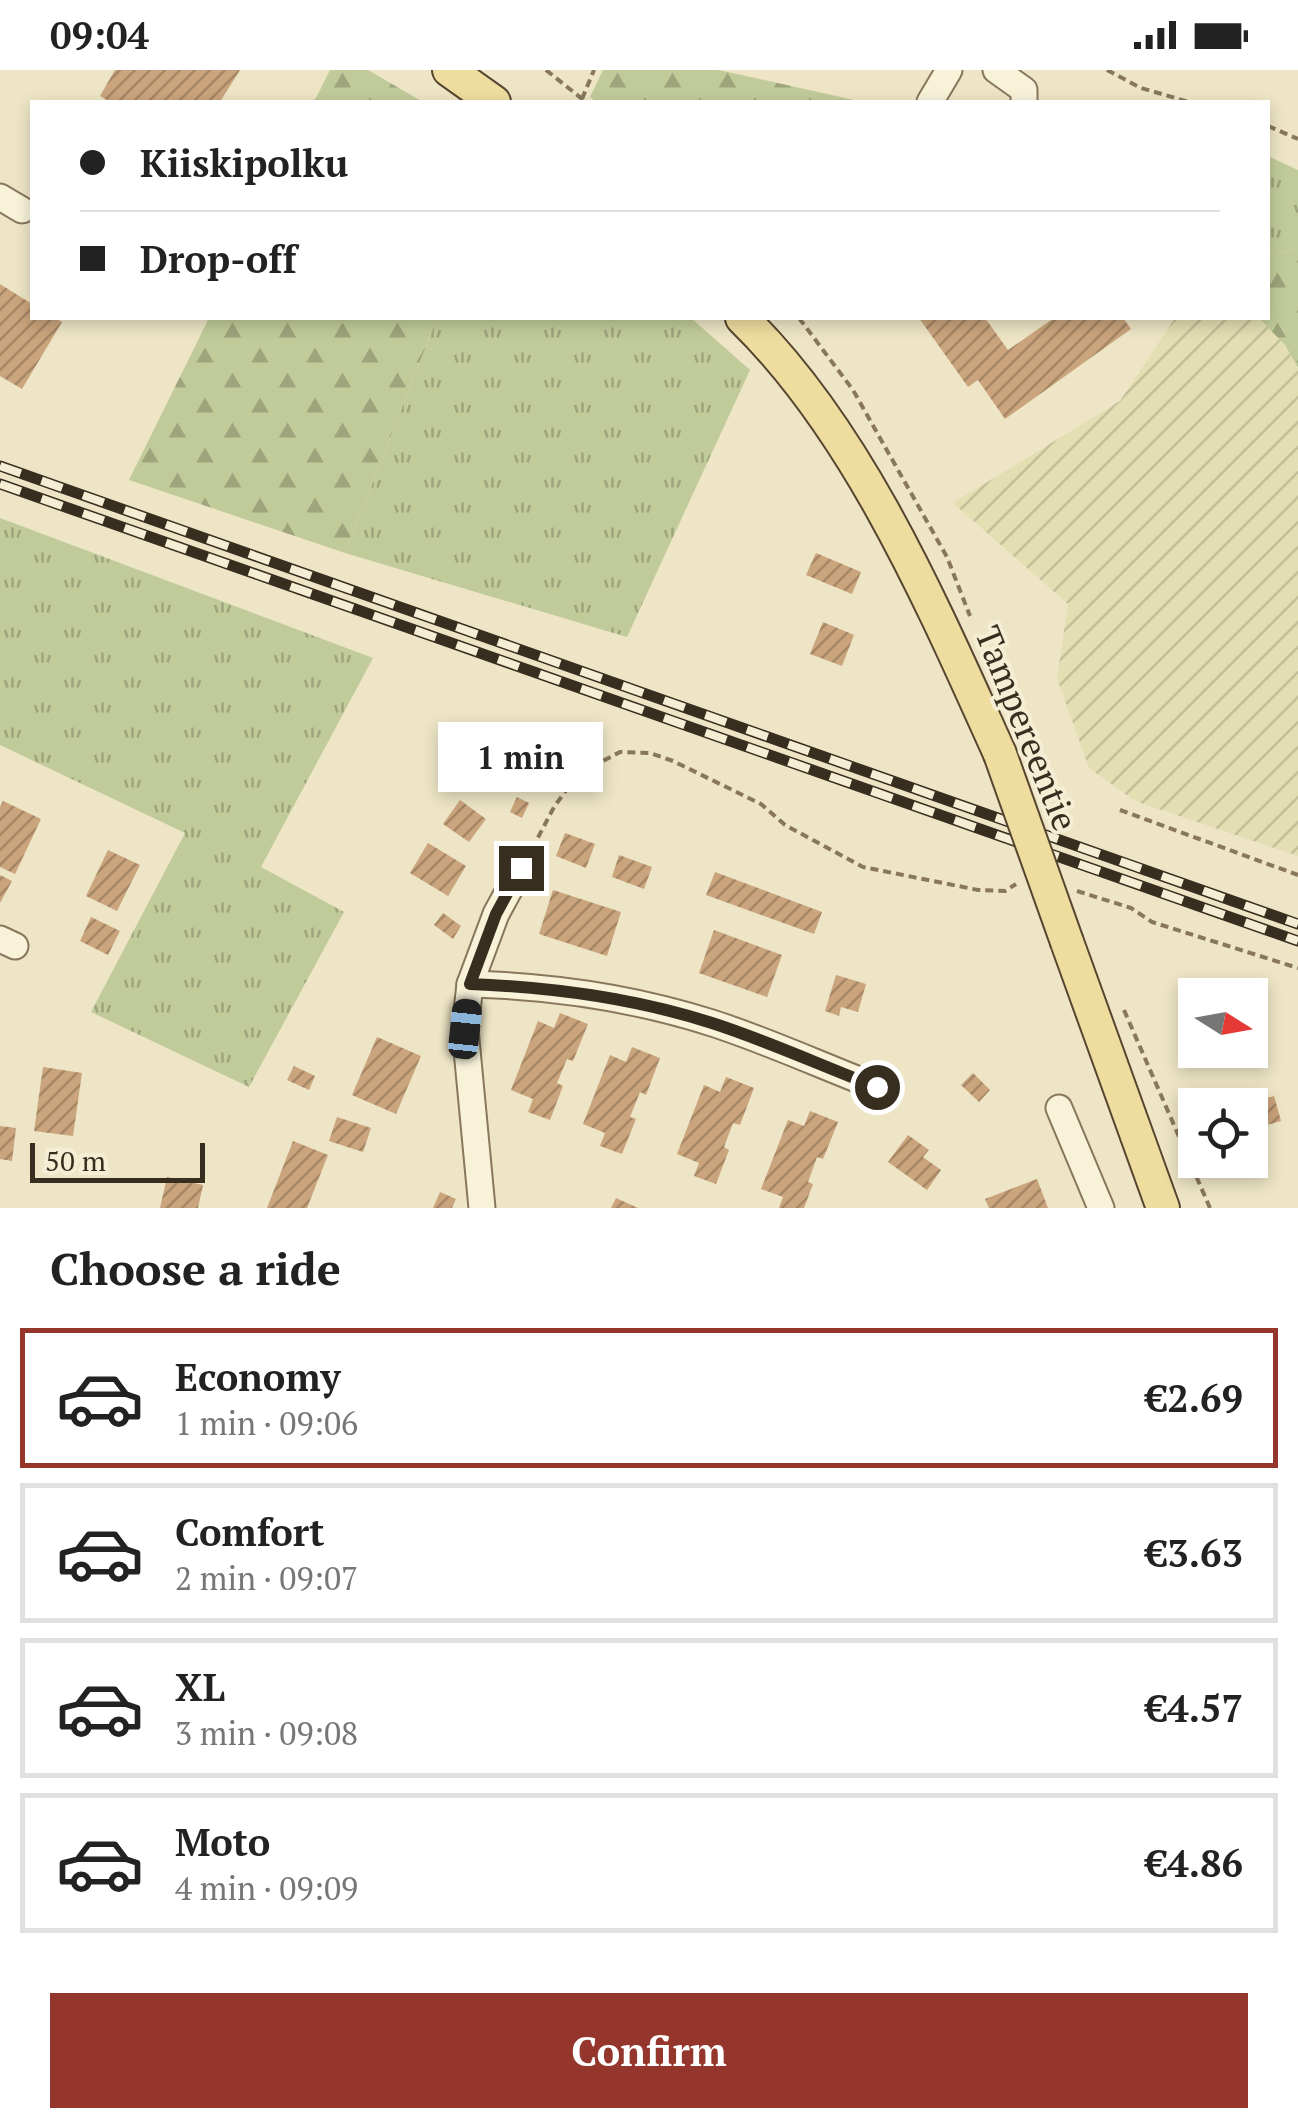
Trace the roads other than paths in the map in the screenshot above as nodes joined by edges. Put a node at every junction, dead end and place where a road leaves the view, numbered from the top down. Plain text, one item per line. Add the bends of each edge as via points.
1 (450, 70) edge
2 (949, 70) edge
3 (996, 70) edge
4 (491, 100) edge
5 (931, 100) edge
6 (1024, 100) edge
7 (744, 320) edge
8 (521, 868) road end
9 (470, 984) junction
10 (877, 1087) dead end
11 (1059, 1108) dead end
12 (482, 1208) edge
13 (1101, 1208) edge
14 (1163, 1208) edge

1 - 4 main road
2 - 5 street
3 - 6 street via 1024,90
7 - 14 main road, Tampereentie, bridge via 846,451 927,593 1000,754
8 - 9 street
9 - 10 street via 606,997 711,1023
9 - 12 street via 465,1029
11 - 13 street

